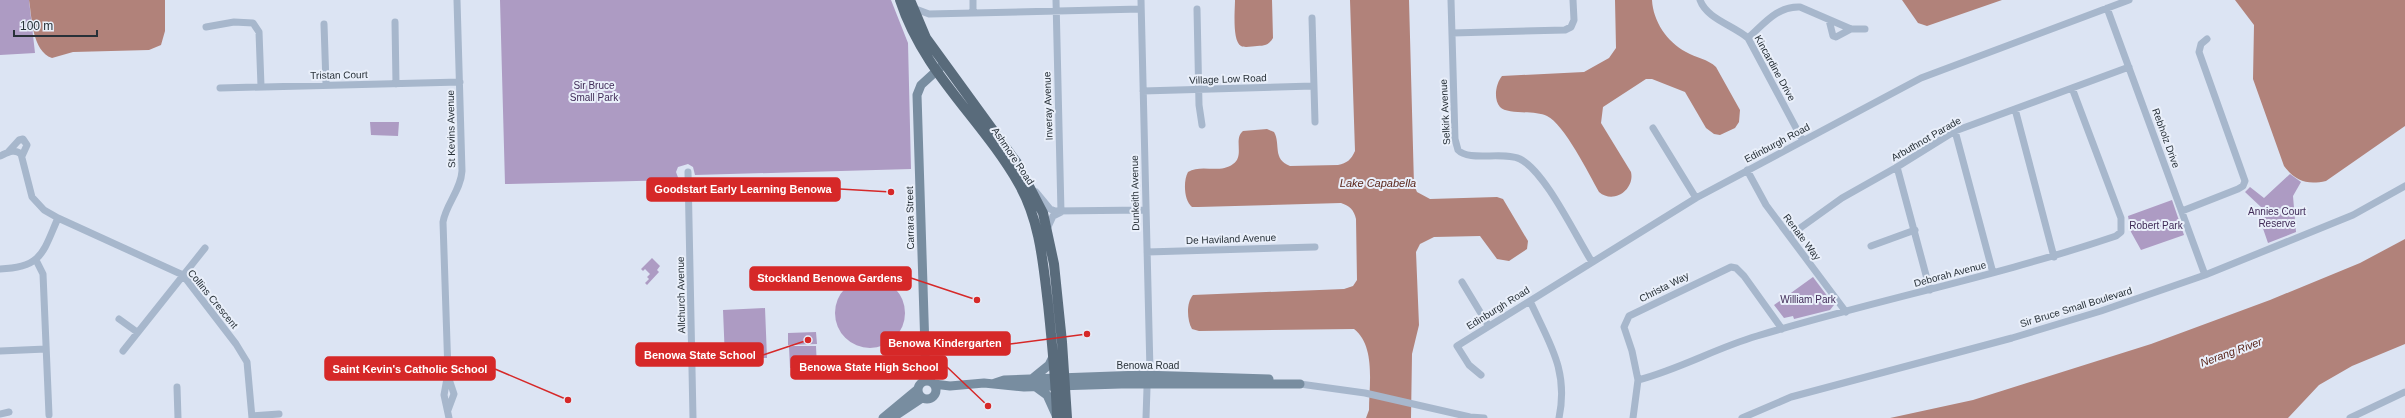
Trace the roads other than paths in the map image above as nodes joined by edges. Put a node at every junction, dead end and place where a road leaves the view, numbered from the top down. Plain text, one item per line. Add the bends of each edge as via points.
1 (458, 0) edge
2 (900, 0) edge
3 (973, 0) edge
4 (1056, 0) edge
5 (1141, 0) edge
6 (1451, 0) edge
7 (1573, 0) edge
8 (1700, 0) edge
9 (2129, 0) edge
10 (911, 4) edge
11 (2107, 8) junction
12 (1141, 9) junction
13 (1197, 9) dead end
14 (1056, 10) junction
15 (973, 12) junction
16 (929, 14) junction
17 (1312, 18) dead end
18 (1829, 20) junction
19 (395, 22) dead end
20 (324, 24) dead end
21 (206, 26) dead end
22 (1851, 29) junction
23 (1865, 29) dead end
24 (922, 31) junction
25 (1452, 33) junction
26 (1748, 38) junction
27 (2207, 39) dead end
28 (2129, 67) junction
29 (940, 68) junction
30 (460, 82) junction
31 (326, 84) junction
32 (396, 84) junction
33 (261, 86) junction
34 (1313, 86) junction
35 (220, 88) dead end
36 (2072, 88) junction
37 (1198, 90) junction
38 (1143, 91) junction
39 (2015, 109) junction
40 (1315, 122) dead end
41 (1202, 125) dead end
42 (1653, 128) dead end
43 (1955, 131) junction
44 (1803, 141) junction
45 (9, 151) junction
46 (0, 156) edge
47 (22, 156) junction
48 (1897, 167) junction
49 (1747, 170) junction
50 (688, 172) dead end
51 (1026, 179) junction
52 (2405, 186) edge
53 (1696, 198) junction
54 (1146, 210) junction
55 (2182, 211) junction
56 (1061, 212) junction
57 (58, 218) junction
58 (1047, 229) junction
59 (1915, 230) junction
60 (1789, 236) junction
61 (1871, 246) dead end
62 (1315, 247) dead end
63 (205, 248) dead end
64 (1147, 252) junction
65 (2054, 257) junction
66 (36, 260) junction
67 (1592, 262) junction
68 (0, 269) edge
69 (1993, 273) junction
70 (183, 275) junction
71 (2205, 275) junction
72 (1462, 282) dead end
73 (1930, 290) junction
74 (1530, 301) junction
75 (1846, 312) junction
76 (119, 319) dead end
77 (1488, 325) junction
78 (1782, 328) junction
79 (137, 332) junction
80 (46, 349) junction
81 (0, 351) edge
82 (123, 351) dead end
83 (1054, 355) junction
84 (448, 373) junction
85 (1150, 375) junction
86 (1481, 375) dead end
87 (1638, 380) junction
88 (1061, 382) junction
89 (1035, 383) junction
90 (1300, 384) junction
91 (932, 385) junction
92 (1148, 385) junction
93 (176, 387) dead end
94 (918, 389) junction
95 (453, 391) junction
96 (444, 392) junction
97 (2405, 392) edge
98 (922, 398) junction
99 (448, 410) junction
100 (9, 412) dead end
101 (0, 414) edge
102 (279, 414) dead end
103 (49, 415) dead end
104 (252, 417) edge
105 (1559, 417) edge
106 (178, 418) edge
107 (449, 418) edge
108 (693, 418) edge
109 (883, 418) edge
110 (892, 418) edge
111 (1057, 418) edge
112 (1067, 418) edge
113 (1146, 418) edge
114 (1471, 418) edge
115 (1484, 418) edge
116 (1633, 418) edge
117 (1742, 418) edge
118 (2350, 418) edge

1 - 30 street, St Kevins Avenue
2 - 29 main road, Ashmore Road via 918,45
3 - 15 street
4 - 14 street, Inveray Avenue
5 - 12 street, Dunkeith Avenue
6 - 25 street, Selkirk Avenue
7 - 25 street via 1574,20 1572,27 1565,30
8 - 26 street, Kincardine Drive via 1709,12
9 - 11 street, Edinburgh Road
10 - 16 street
10 - 24 main road, Ashmore Road
11 - 28 street, Rebholz Drive
11 - 44 street, Edinburgh Road via 1930,74
12 - 14 street
12 - 38 street, Dunkeith Avenue
13 - 37 street
14 - 15 street
14 - 56 street, Inveray Avenue
15 - 16 street
16 - 24 street via 923,21
17 - 34 street
18 - 22 street
18 - 22 street via 1833,36 1836,37
18 - 26 street via 1800,7 1781,9
19 - 32 street
20 - 31 street
21 - 33 street via 234,22 252,23 259,32
22 - 23 street
24 - 29 main road, Ashmore Road
25 - 67 street, Selkirk Avenue via 1455,139 1458,150 1468,156 1511,156 1532,167
26 - 44 street, Kincardine Drive
27 - 55 street via 2201,44 2199,52 2245,181 2238,190
28 - 36 street, Arbuthnot Parade
28 - 55 street, Rebholz Drive
29 - 51 main road, Ashmore Road
29 - 83 main road, Ashmore Road via 1010,169 1028,202 1042,255
29 - 91 main road, Carrara Street via 921,85 918,95
30 - 32 street, Tristan Court
30 - 84 street, St Kevins Avenue via 462,177 443,222
31 - 32 street, Tristan Court
31 - 33 street, Tristan Court
33 - 35 street, Tristan Court
34 - 37 street, Village Low Road
34 - 40 street
36 - 39 street, Arbuthnot Parade
36 - 65 street, Deborah Avenue via 2122,225 2121,232 2116,236
37 - 38 street, Village Low Road
37 - 41 street
38 - 54 street, Dunkeith Avenue
39 - 43 street, Arbuthnot Parade
39 - 65 street
42 - 53 street
43 - 48 street, Arbuthnot Parade
43 - 69 street
44 - 49 street, Edinburgh Road
45 - 46 street, Collins Crescent
45 - 47 street via 17,151
45 - 47 street, Collins Crescent via 23,139 27,145
47 - 57 street, Collins Crescent via 32,197 44,210
48 - 59 street
48 - 60 street, Arbuthnot Parade via 1842,198
49 - 53 street, Edinburgh Road
49 - 60 street, Renate Way via 1766,205
50 - 108 street, Allchurch Avenue
51 - 56 street via 1050,209
51 - 58 main road, Ashmore Road via 1043,213
52 - 71 street, Sir Bruce Small Boulevard via 2353,215
53 - 67 street, Edinburgh Road
54 - 56 street
54 - 64 street, Dunkeith Avenue
55 - 71 street, Rebholz Drive
56 - 58 street via 1053,216
57 - 66 street
57 - 70 street, Collins Crescent
58 - 88 main road, Ashmore Road via 1052,254
59 - 61 street
59 - 73 street
60 - 75 street, Renate Way
62 - 64 street, De Haviland Avenue
63 - 70 street
64 - 85 street, Dunkeith Avenue
65 - 69 street, Deborah Avenue
66 - 68 street via 22,268
66 - 80 street via 43,274
67 - 74 street, Edinburgh Road
69 - 73 street, Deborah Avenue
70 - 79 street
70 - 104 street, Collins Crescent via 247,362
71 - 117 street, Sir Bruce Small Boulevard via 2012,338 1791,397
72 - 77 street
73 - 75 street, Deborah Avenue
74 - 77 street, Edinburgh Road
74 - 105 street via 1561,376 1563,396
75 - 78 street, Deborah Avenue
76 - 79 street
77 - 86 street, Edinburgh Road via 1457,346 1469,365
78 - 87 street, Deborah Avenue via 1743,340 1672,370
78 - 87 street, Christa Way via 1739,271 1734,267 1726,268 1627,318 1624,329 1632,350
79 - 82 street
80 - 81 street
80 - 103 street
83 - 88 main road, Ashmore Road
83 - 89 main road
84 - 95 street, St Kevins Avenue
84 - 96 street, St Kevins Avenue
85 - 88 main road, Benowa Road
85 - 90 main road, Benowa Road via 1273,379
85 - 92 street, Dunkeith Avenue
87 - 116 street, Christa Way
88 - 89 main road, Benowa Road
88 - 92 main road, Benowa Road
88 - 111 main road, Ashmore Road
88 - 112 main road, Ashmore Road
89 - 91 main road, Benowa Road via 1004,380 995,383
89 - 111 main road via 1047,395
90 - 92 main road, Benowa Road
90 - 114 street, Benowa Road via 1365,393
91 - 94 main road via 920,384
91 - 98 main road via 932,397
92 - 113 street, Dunkeith Avenue
93 - 106 street
94 - 98 main road
94 - 109 main road
95 - 96 street
95 - 99 street, St Kevins Avenue
96 - 99 street, St Kevins Avenue
97 - 118 street
98 - 110 main road
99 - 107 street, St Kevins Avenue
100 - 101 street
102 - 104 street
114 - 115 street, Benowa Road

